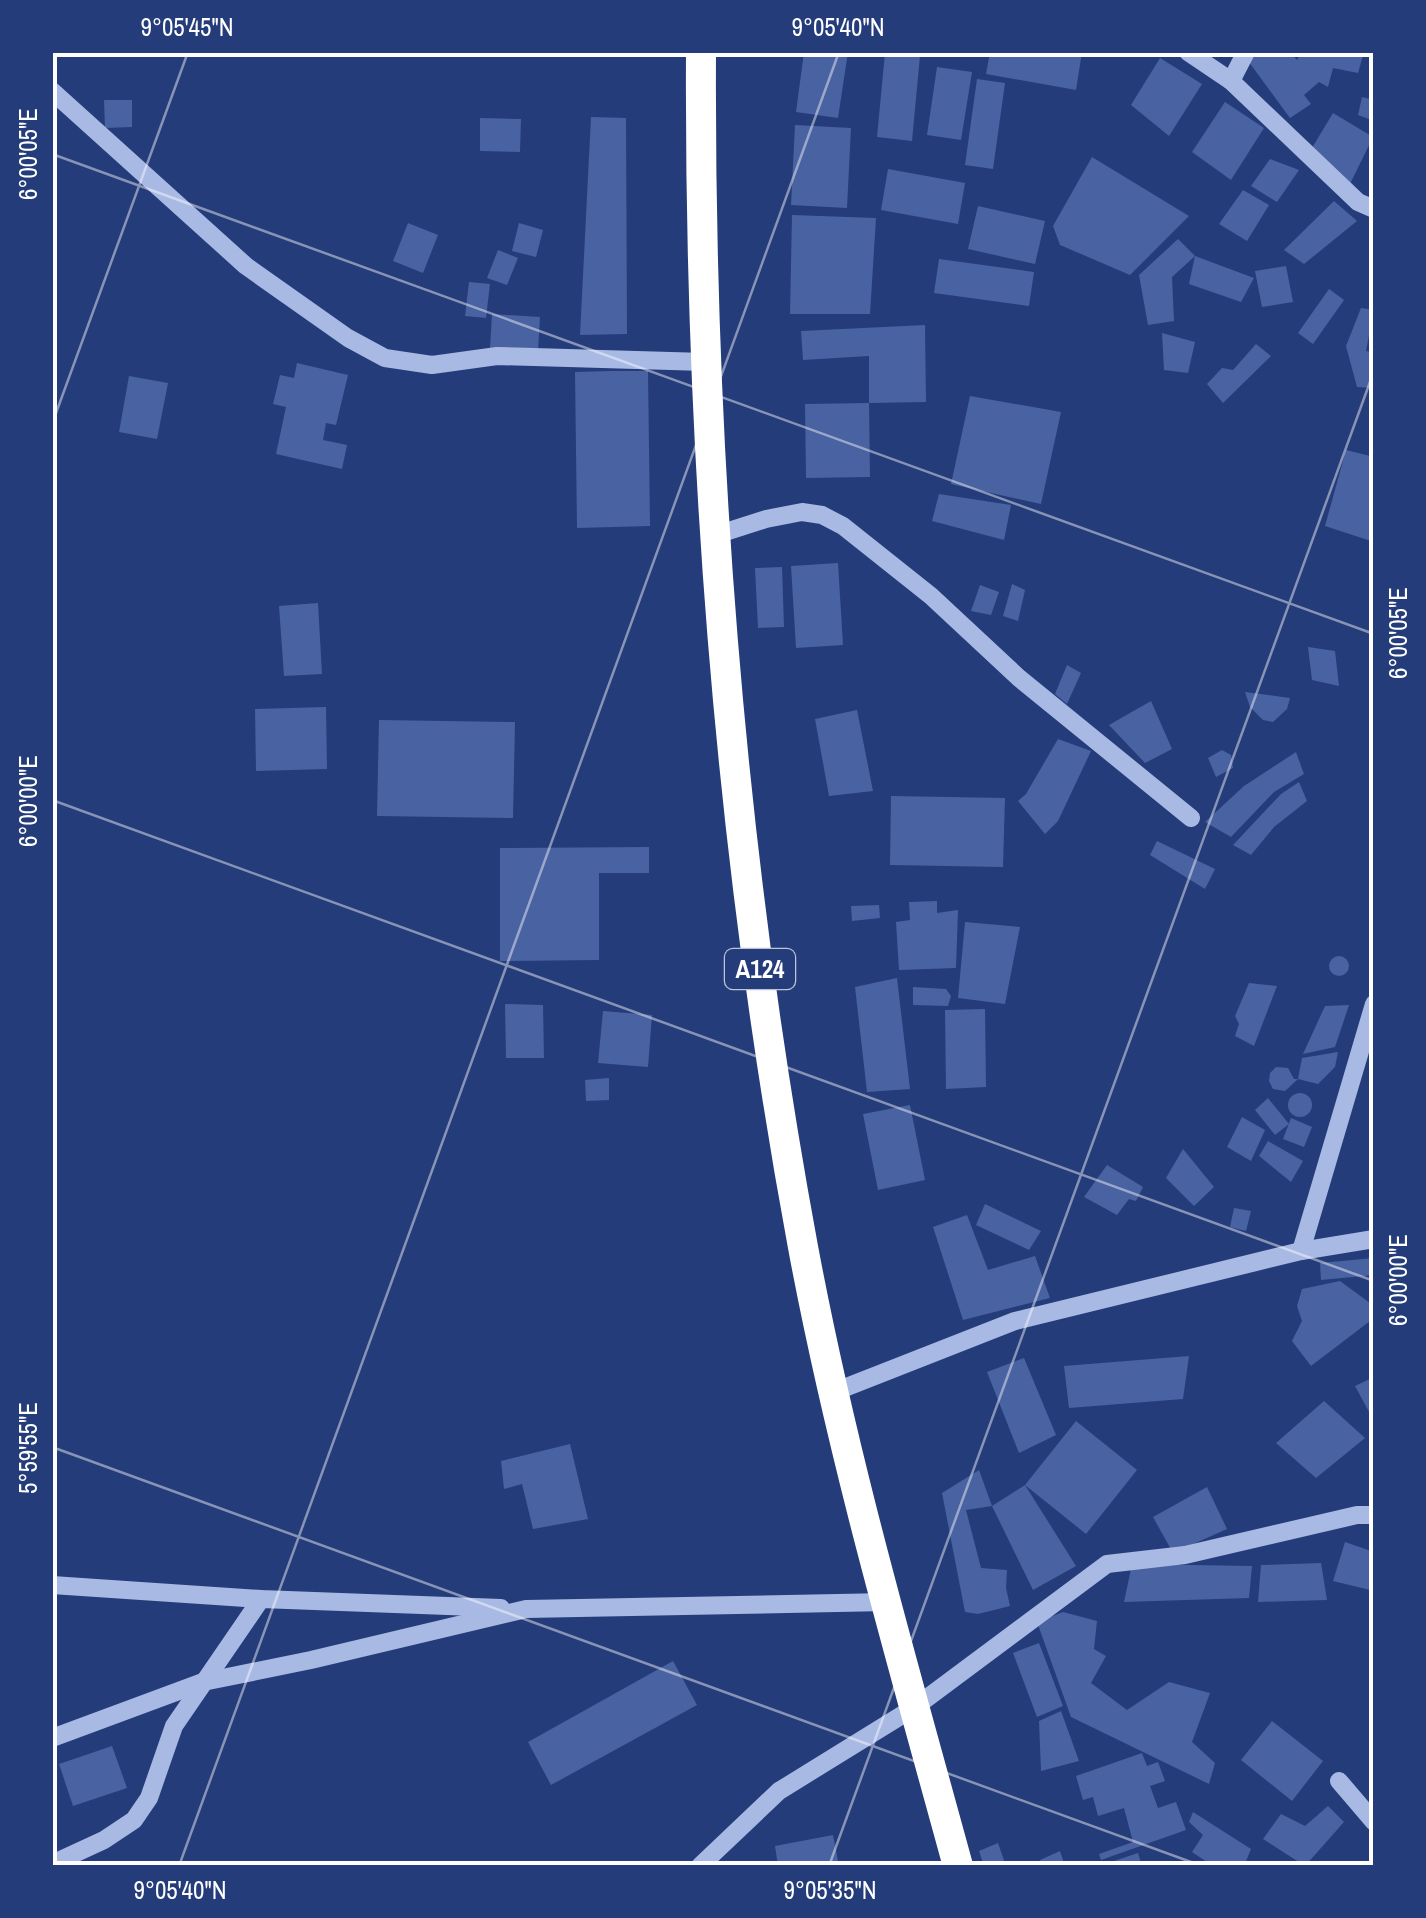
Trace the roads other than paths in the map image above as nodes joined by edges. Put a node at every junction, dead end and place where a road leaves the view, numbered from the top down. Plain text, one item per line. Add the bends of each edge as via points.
1 (700, 52) edge
2 (1188, 52) edge
3 (1246, 52) edge
4 (1230, 81) junction
5 (52, 91) edge
6 (1374, 209) edge
7 (706, 362) junction
8 (716, 535) junction
9 (1191, 818) dead end
10 (1374, 1004) edge
11 (1374, 1238) edge
12 (1301, 1251) junction
13 (834, 1392) junction
14 (1374, 1515) edge
15 (52, 1585) edge
16 (261, 1598) junction
17 (888, 1602) junction
18 (526, 1609) junction
19 (203, 1682) junction
20 (915, 1707) junction
21 (52, 1738) edge
22 (1339, 1781) dead end
23 (1374, 1822) edge
24 (52, 1864) edge
25 (700, 1866) edge
26 (958, 1866) edge

1 - 7 highway, A124
2 - 4 street
3 - 4 street
4 - 6 street via 1358,202
5 - 7 street via 246,266 385,358 432,365 498,356
7 - 8 highway, A124
8 - 9 street via 802,512 843,526
8 - 13 highway, A124 via 729,717 770,1046
10 - 12 street
11 - 12 street
12 - 13 street via 1015,1321
13 - 17 highway, A124
14 - 20 street via 1185,1555 1107,1564
15 - 16 street
16 - 18 street
16 - 19 street
17 - 18 street
17 - 20 highway, A124
18 - 19 street
19 - 21 street
19 - 24 street via 174,1726 149,1798 134,1820
20 - 25 street via 780,1791
20 - 26 highway, A124
22 - 23 street

